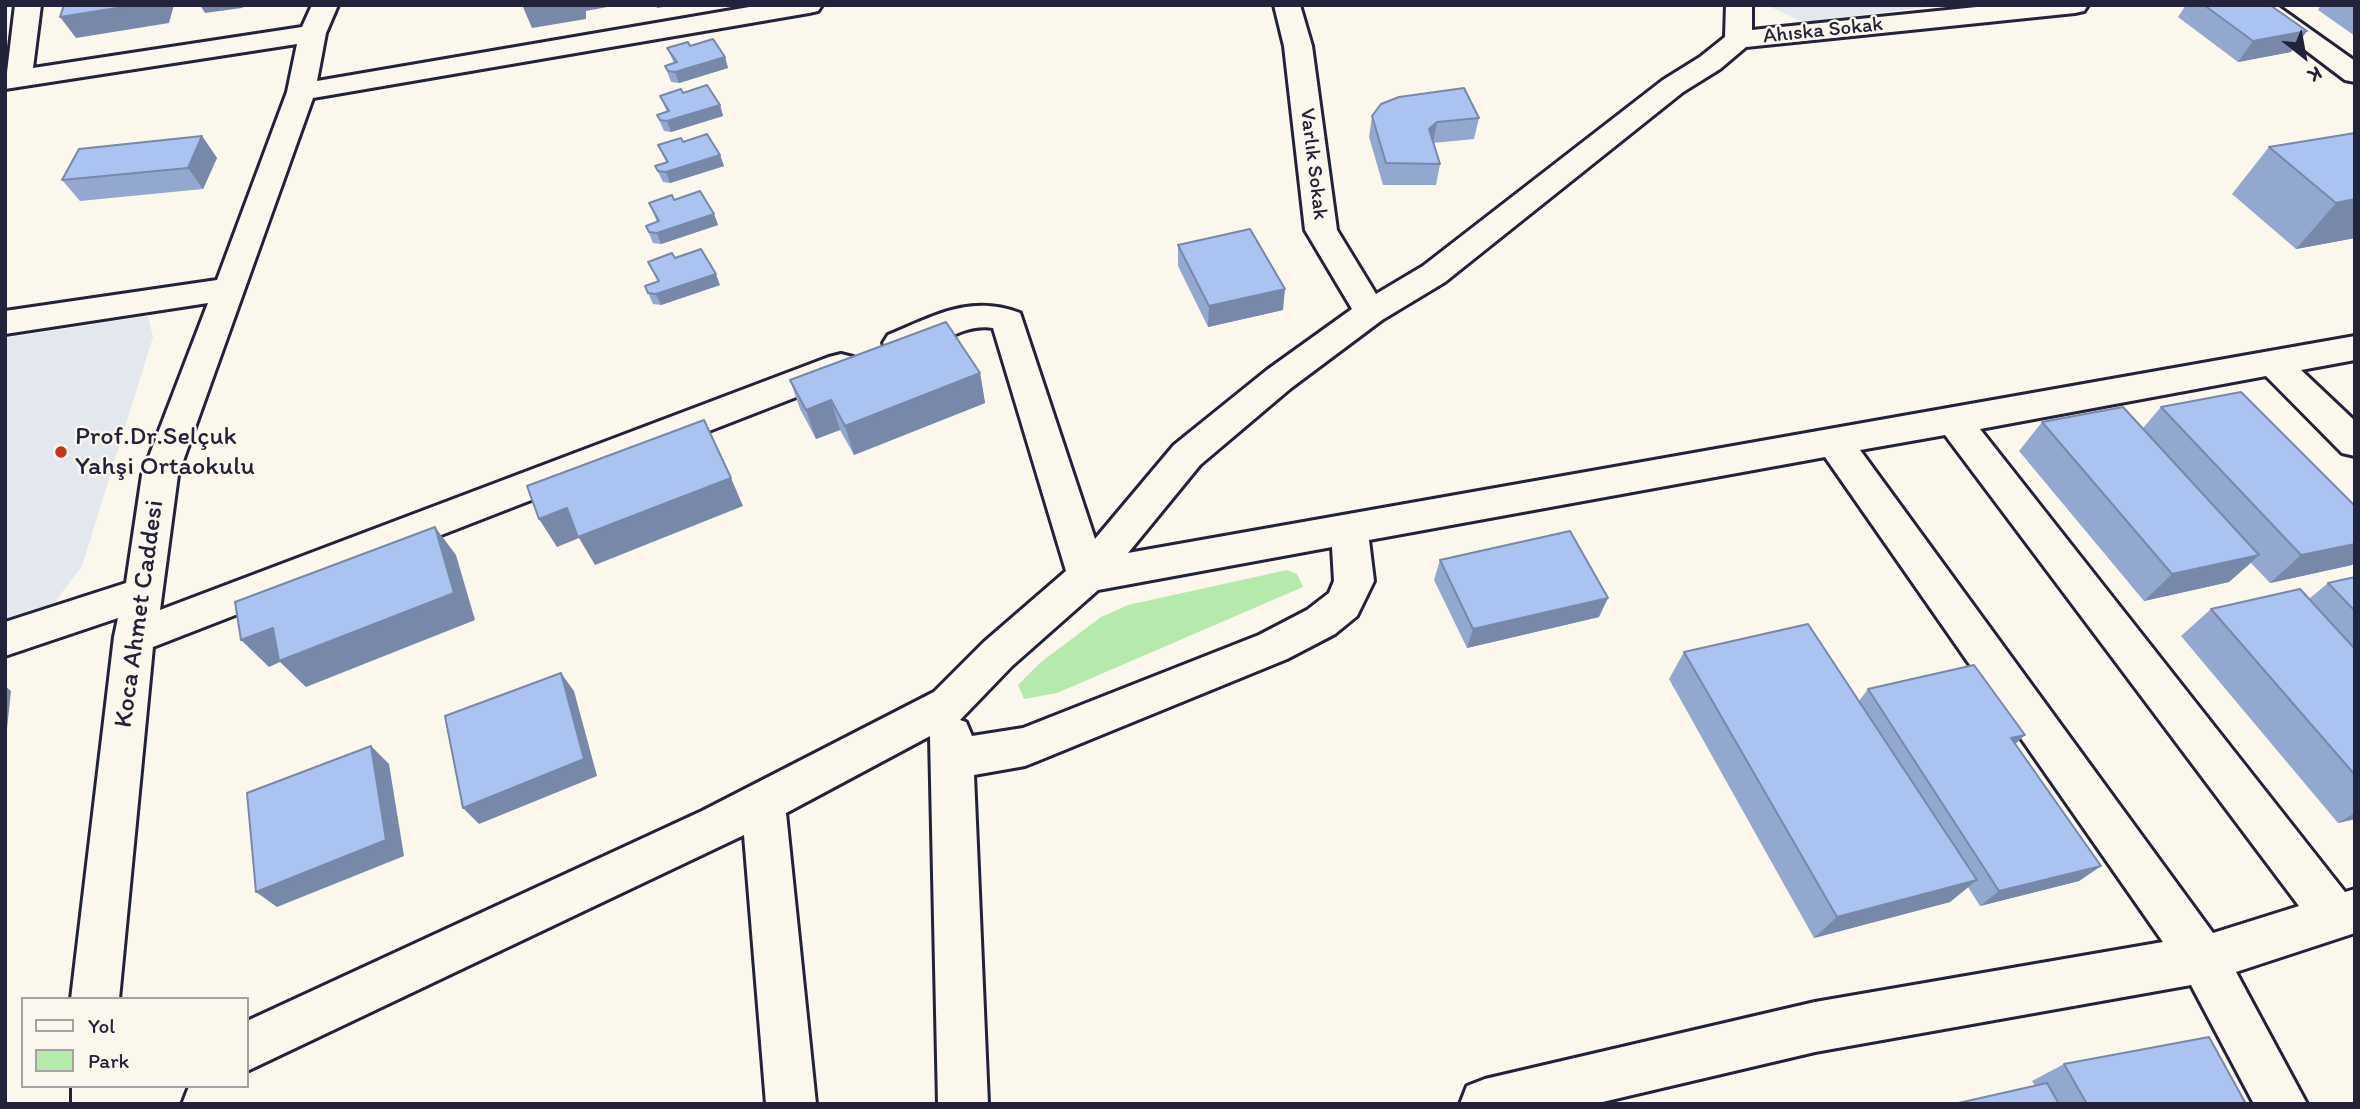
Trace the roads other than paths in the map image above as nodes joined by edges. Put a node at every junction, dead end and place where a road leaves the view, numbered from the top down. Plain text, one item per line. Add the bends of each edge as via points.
1 (29, 5) edge
2 (809, 5) edge
3 (1287, 5) edge
4 (2075, 5) edge
5 (2259, 5) edge
6 (319, 19) edge
7 (1739, 23) edge
8 (2355, 74) edge
9 (12, 80) edge
10 (301, 92) junction
11 (229, 289) junction
12 (1370, 312) junction
13 (5, 324) edge
14 (2355, 348) edge
15 (2271, 361) junction
16 (1953, 421) junction
17 (1834, 442) junction
18 (2355, 443) edge
19 (1349, 529) junction
20 (1087, 576) junction
21 (144, 593) junction
22 (134, 637) junction
23 (5, 639) edge
24 (949, 705) junction
25 (952, 760) junction
26 (763, 802) junction
27 (2345, 914) edge
28 (2203, 959) junction
29 (95, 997) edge
30 (248, 1046) edge
31 (157, 1088) edge
32 (124, 1104) edge
33 (791, 1104) edge
34 (963, 1104) edge
35 (1485, 1104) edge
36 (2282, 1104) edge

1 - 9 street
2 - 10 street
3 - 12 street, Varlık Sokak via 1298,46 1321,230
4 - 7 street, Ahıska Sokak
5 - 8 street
6 - 9 street
6 - 10 street, Koca Ahmet Caddesi
7 - 12 street via 1710,64 1673,86 1434,274
10 - 11 street, Koca Ahmet Caddesi
11 - 13 street
11 - 21 street, Koca Ahmet Caddesi via 160,475
12 - 20 street via 1186,455
14 - 15 street
15 - 16 street
15 - 18 street
16 - 17 street
16 - 27 street
17 - 19 street
17 - 28 street
19 - 20 street
19 - 25 street via 1354,581 1342,604 1321,622 1025,747
20 - 22 street via 1008,321 997,315 975,315
20 - 24 street via 998,654
21 - 22 street, Koca Ahmet Caddesi
21 - 23 street
22 - 29 street, Koca Ahmet Caddesi
24 - 25 street
24 - 26 street
25 - 34 street
26 - 30 street
26 - 33 street
27 - 28 street
28 - 35 street via 1815,1027
28 - 36 street
31 - 32 street

